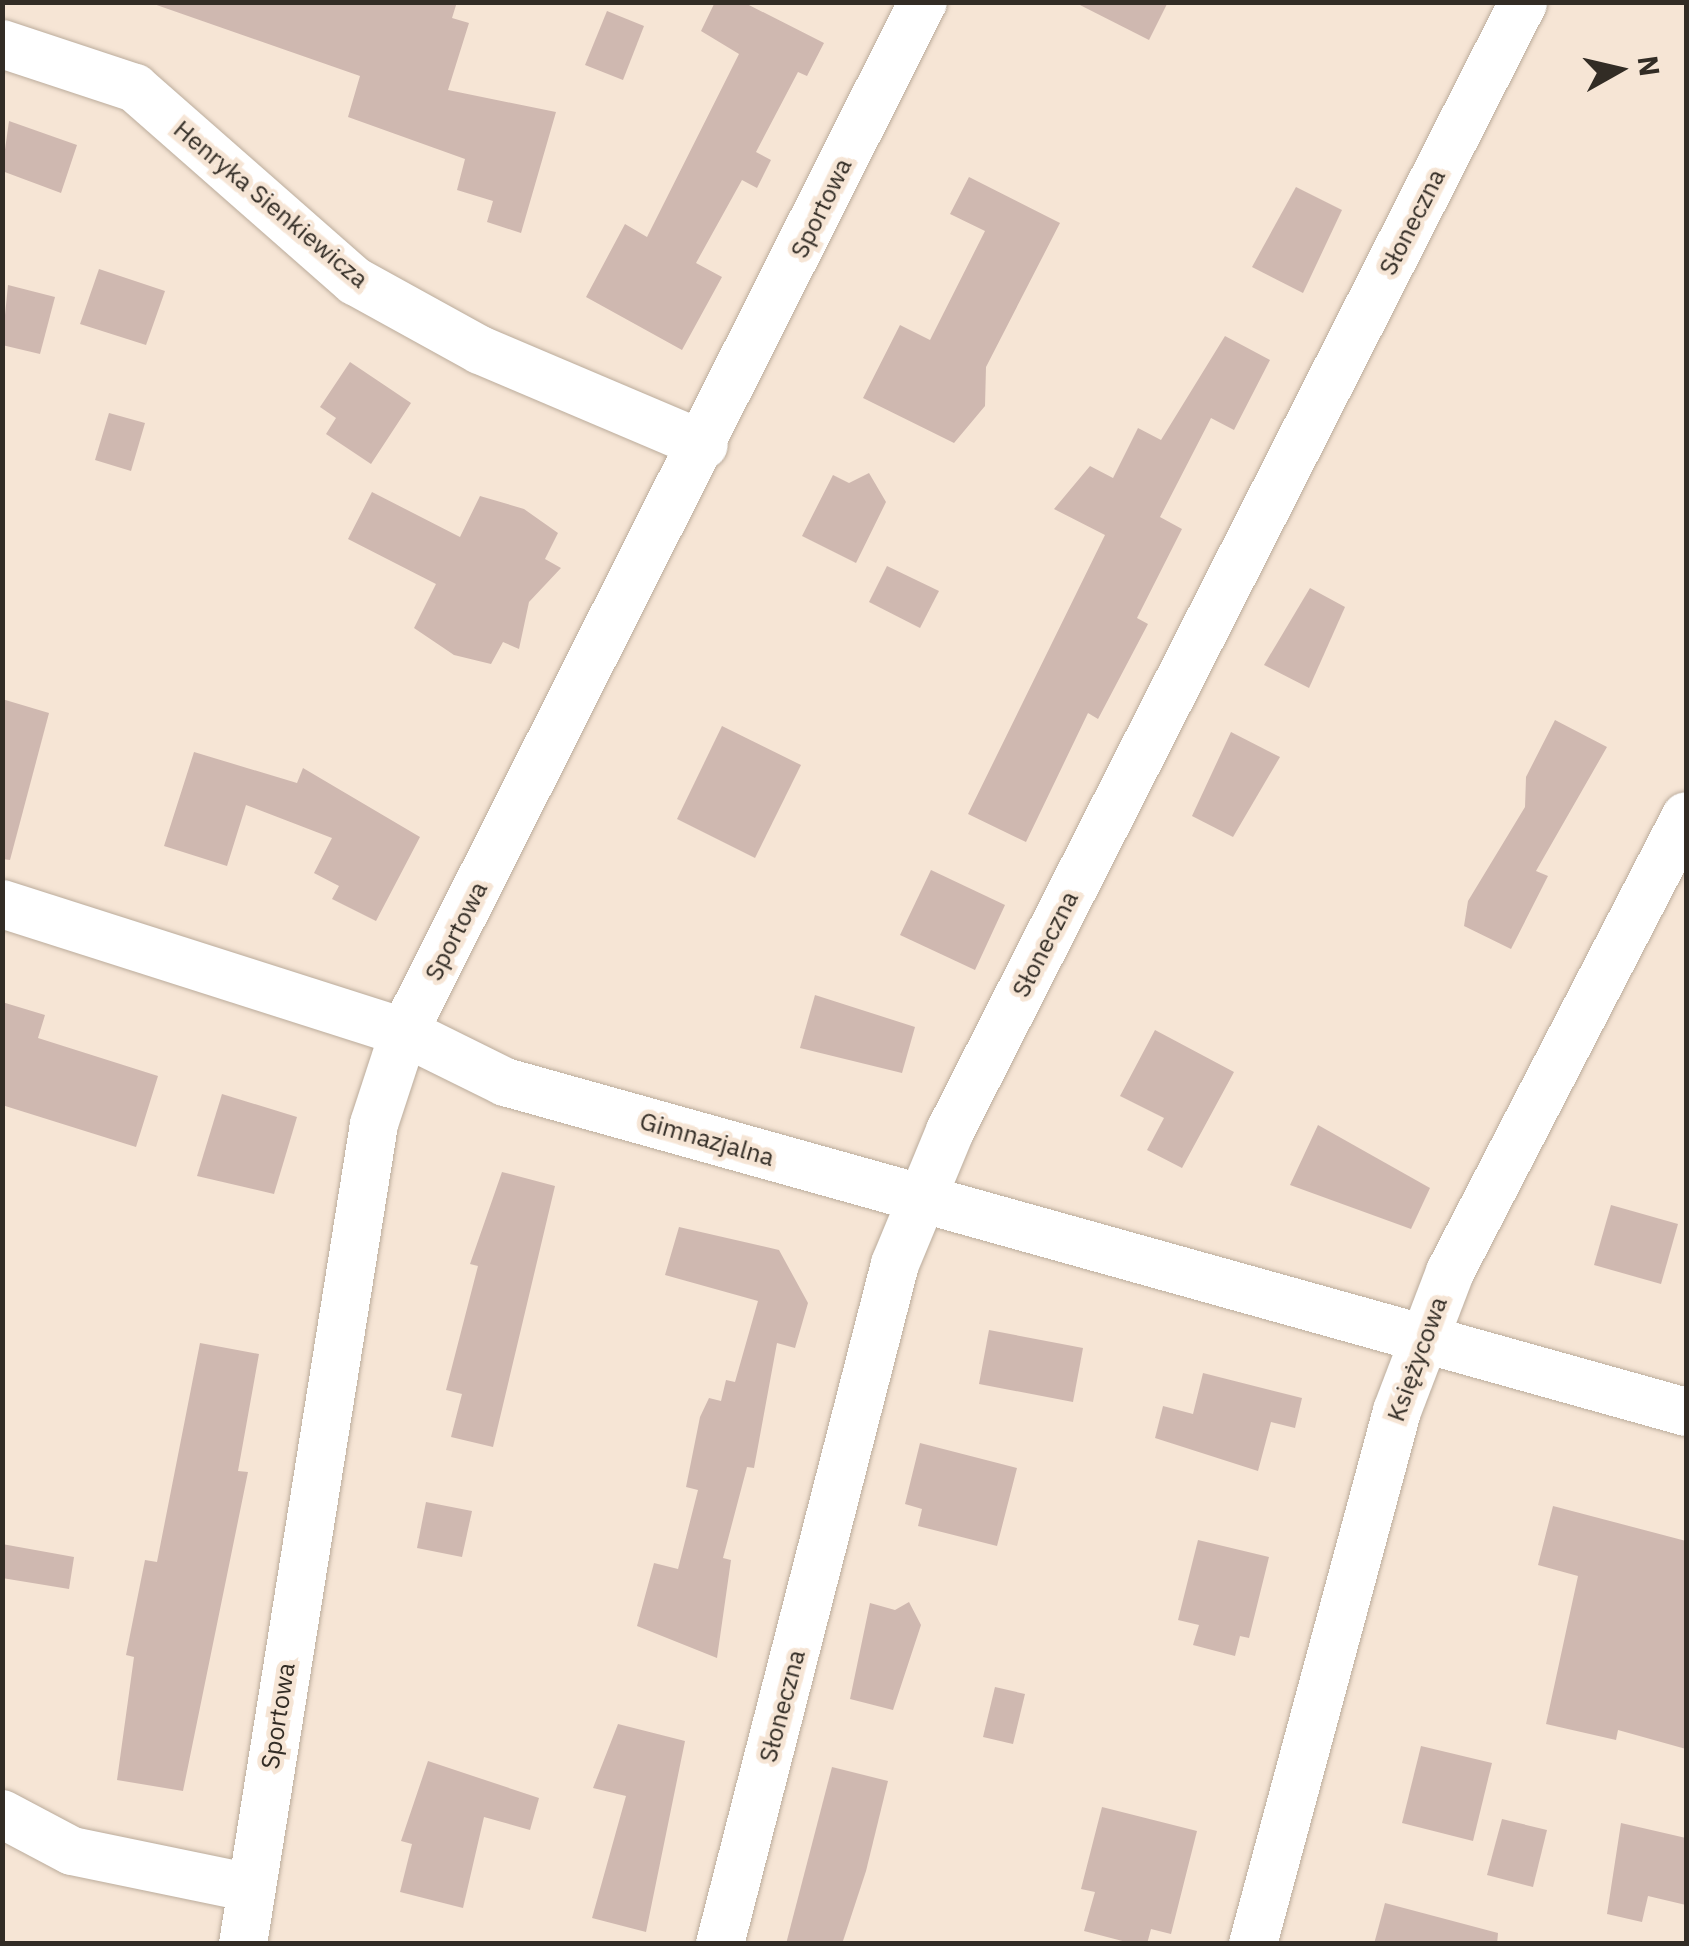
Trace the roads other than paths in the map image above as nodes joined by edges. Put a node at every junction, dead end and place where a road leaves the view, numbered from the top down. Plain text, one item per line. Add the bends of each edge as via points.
1 (923, 2) edge
2 (1523, 3) edge
3 (2, 44) edge
4 (704, 445) junction
5 (1686, 816) edge
6 (2, 904) edge
7 (404, 1032) junction
8 (922, 1200) junction
9 (1424, 1341) junction
10 (1686, 1412) edge
11 (2, 1814) edge
12 (251, 1888) junction
13 (243, 1944) edge
14 (720, 1944) edge
15 (1253, 1944) edge

1 - 4 street, Sportowa
2 - 8 street, Słoneczna
3 - 4 street, Henryka Sienkiewicza via 135,88 355,280 480,350
4 - 7 street, Sportowa
5 - 9 street, Księżycowa via 1450,1272
6 - 7 street, Gimnazjalna
7 - 8 street, Gimnazjalna via 505,1082
7 - 12 street, Sportowa via 374,1124
8 - 9 street, Gimnazjalna
8 - 14 street, Słoneczna via 895,1264
9 - 10 street, Gimnazjalna
9 - 15 street, Księżycowa via 1326,1653
11 - 12 street via 72,1851
12 - 13 street, Sportowa

